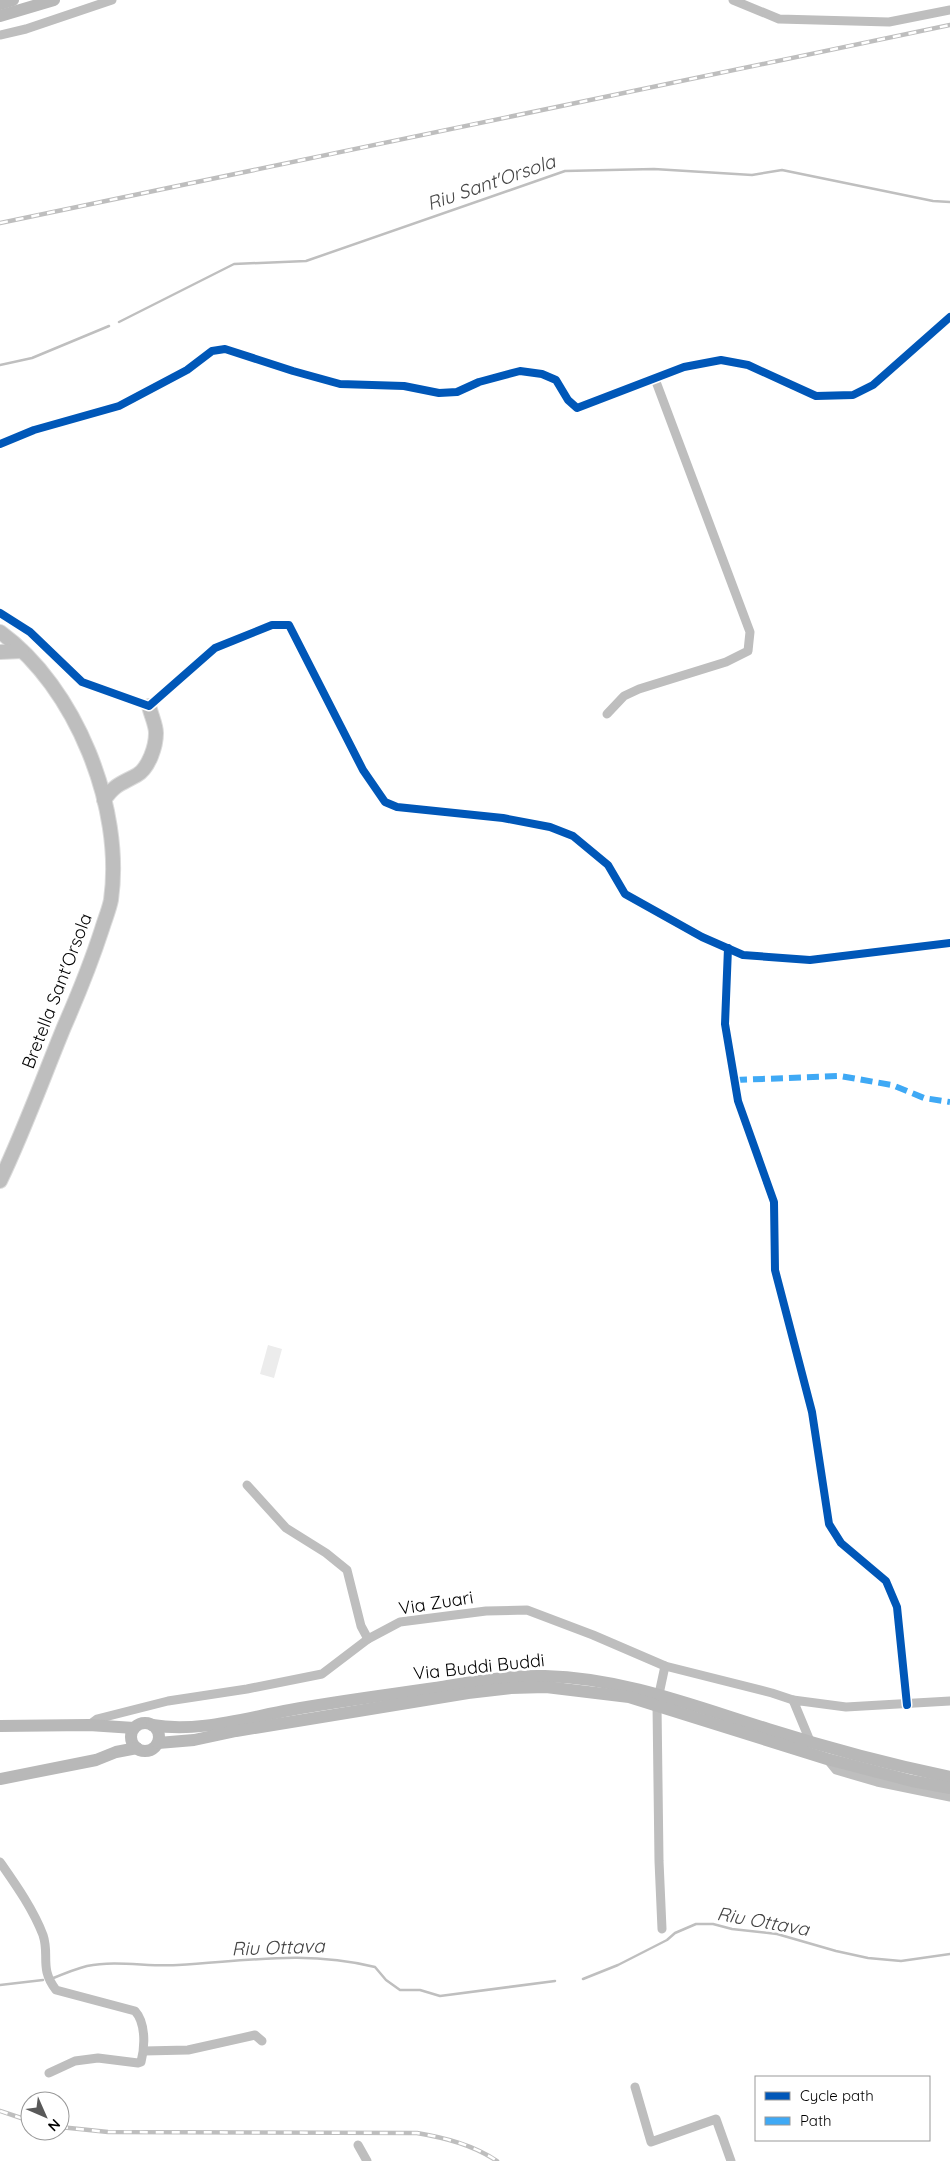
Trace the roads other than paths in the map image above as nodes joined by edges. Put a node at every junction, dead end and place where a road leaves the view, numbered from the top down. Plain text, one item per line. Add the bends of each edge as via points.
1 (13, 0) edge
2 (54, 0) edge
3 (112, 0) edge
4 (732, 0) edge
5 (0, 4) edge
6 (950, 10) edge
7 (0, 16) edge
8 (0, 35) edge
9 (950, 317) edge
10 (654, 379) junction
11 (0, 444) edge
12 (0, 612) edge
13 (0, 632) edge
14 (22, 651) junction
15 (0, 652) edge
16 (149, 706) junction
17 (608, 714) dead end
18 (97, 774) junction
19 (127, 779) junction
20 (104, 800) junction
21 (950, 944) edge
22 (728, 948) junction
23 (0, 1181) edge
24 (247, 1485) dead end
25 (368, 1639) junction
26 (665, 1666) junction
27 (658, 1699) junction
28 (793, 1700) junction
29 (950, 1701) edge
30 (907, 1705) junction
31 (89, 1725) junction
32 (152, 1725) junction
33 (0, 1726) edge
34 (134, 1728) junction
35 (810, 1741) junction
36 (158, 1743) junction
37 (137, 1748) junction
38 (827, 1759) junction
39 (950, 1777) edge
40 (0, 1779) edge
41 (950, 1788) edge
42 (950, 1797) edge
43 (0, 1862) edge
44 (662, 1929) dead end
45 (262, 2041) dead end
46 (144, 2051) junction
47 (49, 2072) dead end
48 (635, 2087) dead end
49 (358, 2145) dead end
50 (367, 2161) edge
51 (731, 2161) edge

1 - 5 main road
2 - 7 main road
3 - 8 street
4 - 6 street via 779,19 889,22
9 - 10 street via 873,385 853,395 816,396 748,365 721,360 684,367
10 - 11 street via 577,408 556,380 542,374 520,372 479,382 457,392 439,394 404,386 340,384 225,349 212,351 187,370 119,406 34,430
10 - 17 street via 750,632 748,651 726,662 639,689 624,696
12 - 16 street via 30,632 82,682
13 - 14 main road, Bretella Sant'Orsola
14 - 15 main road
14 - 18 main road, Bretella Sant'Orsola via 61,698 90,750
16 - 19 main road via 156,733 153,748 142,771
16 - 22 street via 215,648 272,625 289,625 363,770 385,802 397,807 503,818 550,827 572,836 608,865 625,894
18 - 19 main road via 108,779
18 - 20 main road, Bretella Sant'Orsola
19 - 20 main road via 111,789
20 - 23 main road, Bretella Sant'Orsola via 114,873 110,903 92,959
21 - 22 street via 810,960 743,955
22 - 30 street via 725,1024 737,1094 774,1202 775,1270 812,1412 829,1524 841,1543 886,1581 898,1607
24 - 25 street via 286,1528 347,1570 361,1626
25 - 26 street, Via Zuari via 400,1622 486,1611 526,1610
25 - 31 street, Via Zuari via 322,1674 168,1701 97,1719
26 - 27 street
26 - 28 street, Via Zuari
27 - 32 main road, Via Buddi Buddi via 586,1679 544,1676 499,1678 208,1724
27 - 35 main road, Via Buddi Buddi
27 - 36 main road, Via Buddi Buddi via 546,1687 511,1688 398,1704 194,1740
27 - 38 main road, Via Buddi Buddi
27 - 44 street
28 - 30 street, Via Zuari via 846,1707
28 - 35 street
29 - 30 street, Via Zuari
31 - 33 main road
31 - 34 main road
32 - 34 main road via 142,1724
32 - 36 main road via 157,1731
34 - 37 main road via 132,1741
35 - 39 main road, Via Buddi Buddi
36 - 37 main road via 149,1750
37 - 40 main road via 96,1760
38 - 41 main road, Via Buddi Buddi
38 - 42 street via 836,1770
43 - 46 street via 22,1892 43,1937 49,1981 56,1990 135,2012 141,2017
45 - 46 street via 255,2035 188,2050
46 - 47 street via 138,2063 98,2058 75,2061
48 - 51 street via 651,2142 716,2119
49 - 50 street

